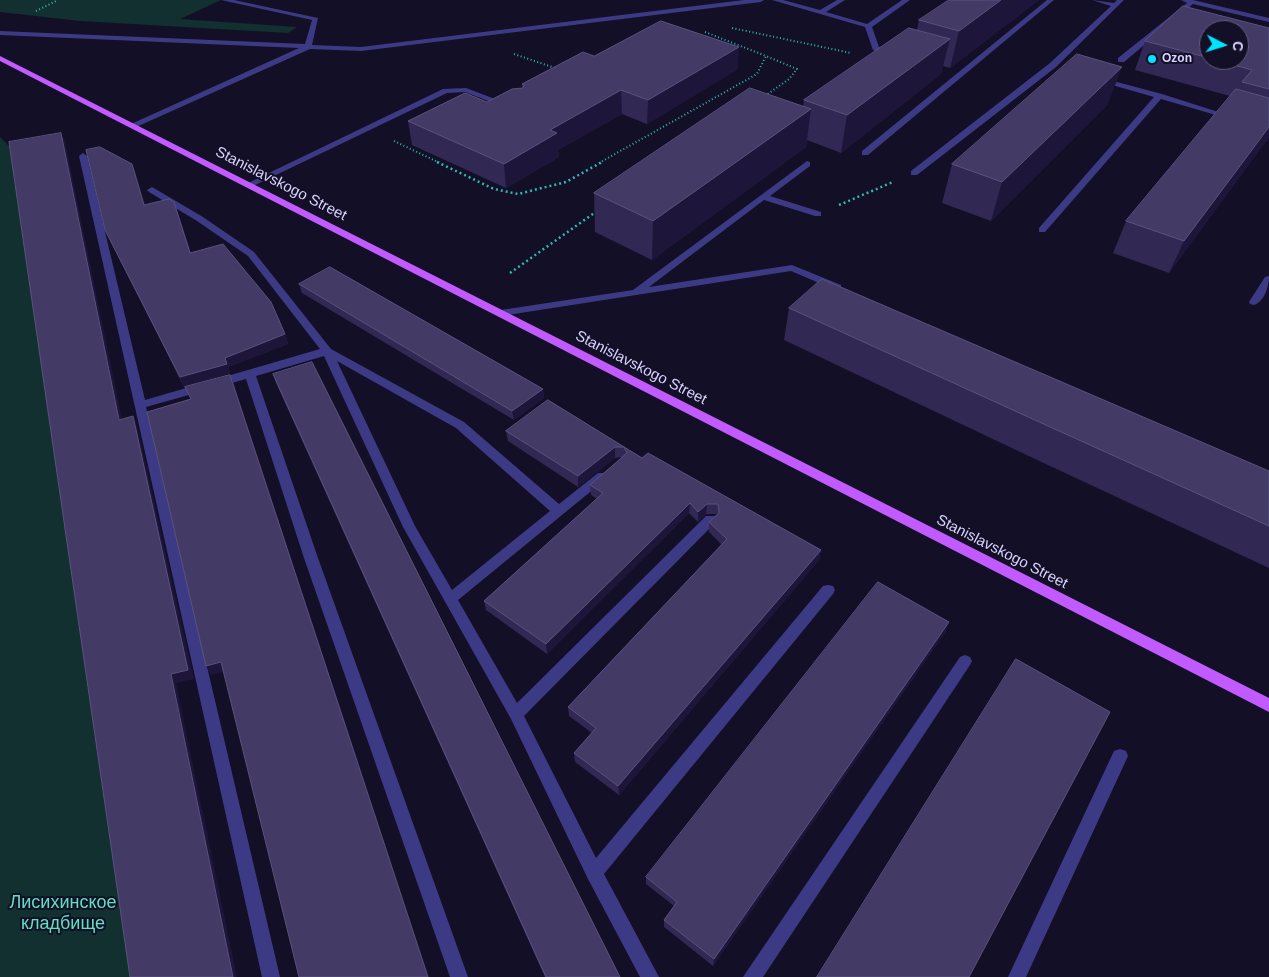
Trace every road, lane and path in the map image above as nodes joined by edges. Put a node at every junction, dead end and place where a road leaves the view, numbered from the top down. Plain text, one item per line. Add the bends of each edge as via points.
1 (58, 0) edge
2 (224, 0) edge
3 (761, 0) edge
4 (775, 0) edge
5 (842, 0) edge
6 (907, 0) edge
7 (1050, 0) edge
8 (1095, 0) edge
9 (746, 1) edge
10 (1188, 1) edge
11 (1119, 2) edge
12 (682, 10) junction
13 (34, 12) dead end
14 (820, 13) junction
15 (1268, 20) edge
16 (868, 26) junction
17 (1261, 26) edge
18 (726, 27) dead end
19 (0, 32) edge
20 (493, 33) junction
21 (308, 46) junction
22 (886, 54) junction
23 (766, 56) junction
24 (0, 58) edge
25 (904, 59) edge
26 (1121, 60) dead end
27 (1053, 65) junction
28 (1062, 68) edge
29 (558, 70) edge
30 (950, 73) dead end
31 (959, 75) junction
32 (1088, 76) edge
33 (1159, 96) junction
34 (763, 97) edge
35 (513, 107) edge
36 (1242, 120) edge
37 (134, 126) junction
38 (366, 128) junction
39 (865, 153) dead end
40 (83, 156) dead end
41 (807, 164) dead end
42 (914, 173) joint
43 (248, 184) junction
44 (152, 190) dead end
45 (764, 196) junction
46 (602, 208) edge
47 (818, 214) joint
48 (1042, 230) dead end
49 (510, 273) dead end
50 (1269, 278) edge
51 (846, 291) edge
52 (635, 292) junction
53 (1254, 302) dead end
54 (501, 313) junction
55 (327, 351) junction
56 (250, 374) junction
57 (140, 405) junction
58 (612, 468) edge
59 (558, 511) junction
60 (711, 519) edge
61 (828, 590) dead end
62 (450, 598) junction
63 (965, 661) dead end
64 (1269, 705) edge
65 (516, 714) junction
66 (1120, 756) dead end
67 (594, 873) junction
68 (271, 977) edge
69 (459, 977) edge
70 (650, 977) edge
71 (752, 977) edge
72 (1016, 977) edge

1 - 13 path
2 - 21 street via 316,19
3 - 9 street
4 - 14 street
5 - 14 street
6 - 16 street
7 - 31 street
8 - 11 street
9 - 12 street
10 - 15 street
10 - 26 street
11 - 27 street
12 - 20 street
12 - 23 path via 692,27
14 - 16 street
15 - 17 street
16 - 22 street via 876,48
18 - 22 path via 879,59
19 - 21 street
20 - 21 street via 361,49
20 - 29 path via 495,48
21 - 37 street
22 - 25 street
23 - 34 path via 797,69 789,80
23 - 38 path via 757,74 566,182 518,194 494,189
24 - 37 main road, Stanislavskogo Street
27 - 28 street
27 - 42 street
30 - 31 street
31 - 39 street
32 - 33 street
33 - 36 street
33 - 48 street
35 - 38 street via 466,90 446,91
37 - 43 main road, Stanislavskogo Street
38 - 43 street
40 - 57 street
41 - 45 street
42 - 47 path
43 - 54 main road, Stanislavskogo Street
44 - 55 street via 251,254
45 - 47 street
45 - 52 street
46 - 49 path
50 - 53 street
51 - 52 street via 792,268
52 - 54 street
54 - 64 main road, Stanislavskogo Street
55 - 56 street
55 - 59 street via 460,425
55 - 62 street via 409,527
56 - 57 street
56 - 69 street via 311,558
57 - 68 street
58 - 59 street
59 - 62 street
60 - 65 street
61 - 67 street
62 - 65 street
63 - 71 street
65 - 67 street
66 - 72 street
67 - 70 street

